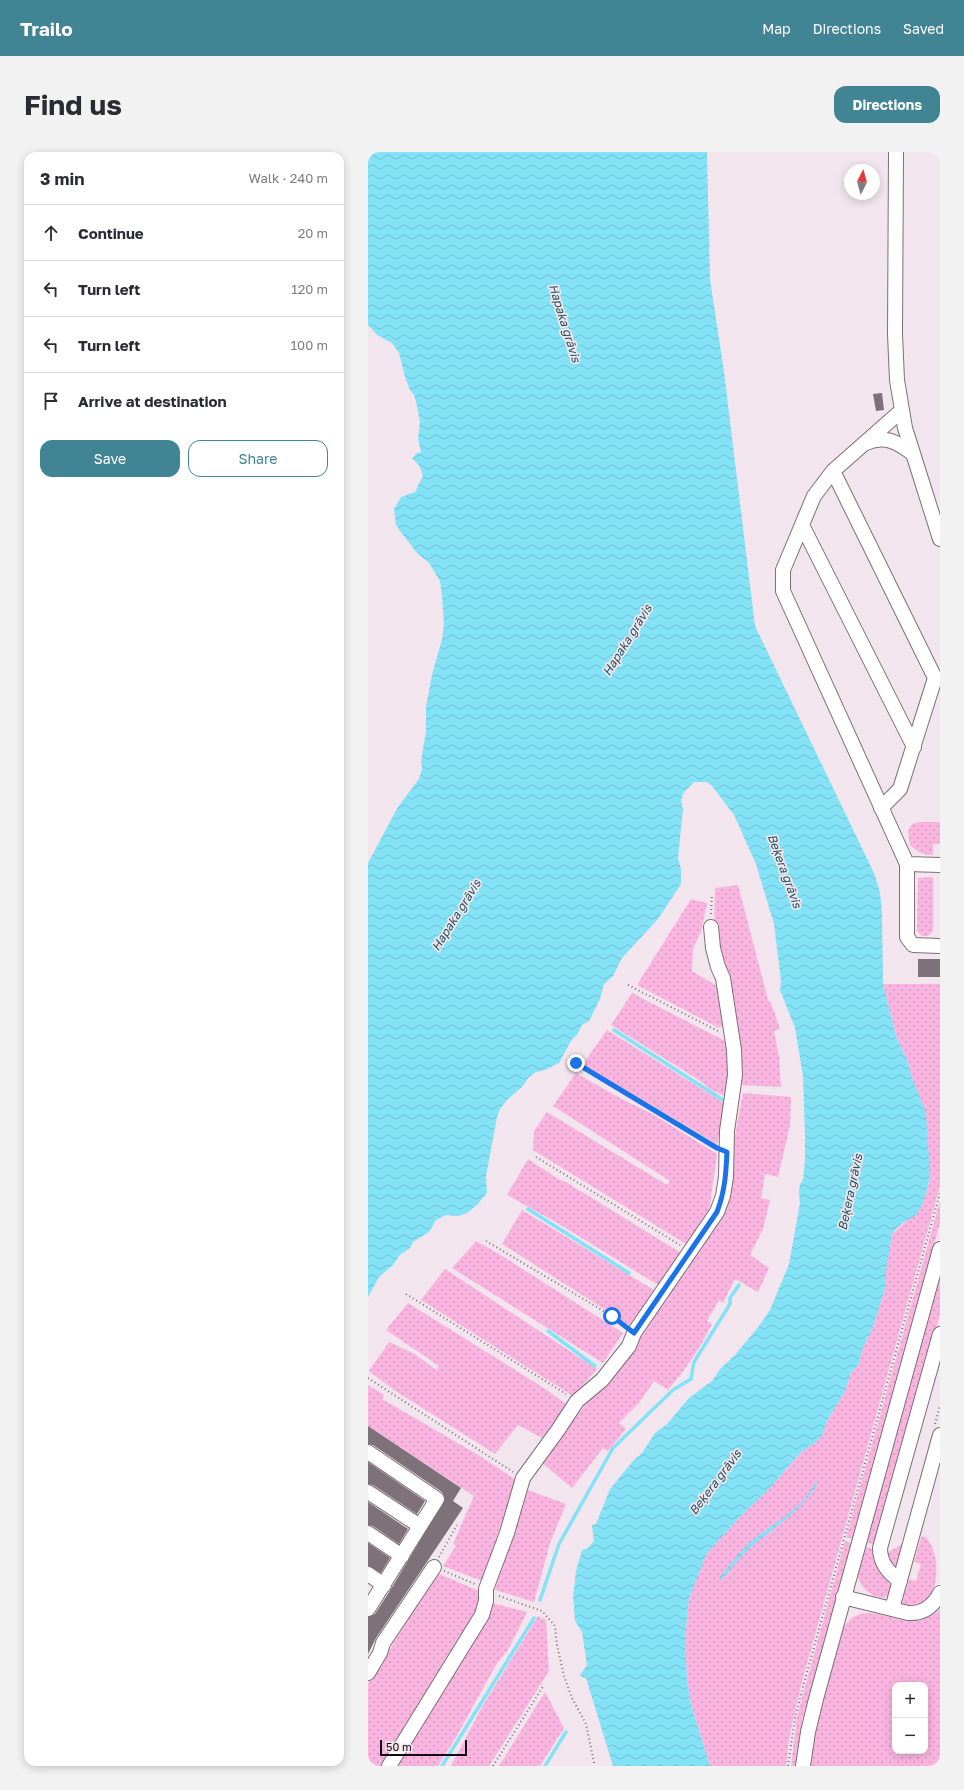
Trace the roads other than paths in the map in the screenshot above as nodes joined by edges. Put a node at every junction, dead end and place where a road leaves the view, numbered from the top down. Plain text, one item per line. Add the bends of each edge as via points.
1 (896, 152) edge
2 (901, 411) junction
3 (864, 444) junction
4 (912, 453) junction
5 (833, 472) junction
6 (802, 525) junction
7 (940, 539) edge
8 (914, 747) junction
9 (881, 808) junction
10 (907, 864) junction
11 (940, 865) edge
12 (711, 927) road end
13 (940, 946) edge
14 (940, 1248) edge
15 (940, 1334) edge
16 (940, 1435) edge
17 (368, 1452) edge
18 (368, 1492) edge
19 (420, 1526) junction
20 (368, 1533) edge
21 (402, 1556) junction
22 (434, 1567) road end
23 (368, 1574) edge
24 (900, 1581) junction
25 (384, 1585) junction
26 (940, 1593) edge
27 (843, 1597) junction
28 (368, 1609) edge
29 (892, 1609) junction
30 (368, 1673) edge
31 (389, 1766) edge
32 (803, 1766) edge

1 - 2 street via 895,360
2 - 3 street
2 - 4 street
3 - 4 street via 880,439 891,440
3 - 5 street
4 - 7 street
5 - 6 street via 814,496
5 - 8 street via 936,678
6 - 8 street
6 - 9 street via 783,570 783,591
8 - 9 street via 900,789
9 - 10 street
10 - 11 street
10 - 13 street via 907,937 913,945
12 - 31 street via 713,948 723,978 733,1039 735,1075 727,1131 726,1177 717,1212 634,1333 628,1346 602,1380 577,1402 523,1478 507,1533 486,1589 482,1615
14 - 27 street
15 - 24 street via 880,1548 880,1558 891,1574
16 - 24 street
17 - 19 street via 437,1499
18 - 19 street
19 - 21 street
20 - 21 street
21 - 25 street
22 - 30 street via 383,1643
23 - 25 street
24 - 29 street
25 - 28 street
26 - 29 street via 936,1602 924,1611 908,1613
27 - 29 street
27 - 32 street via 816,1699

